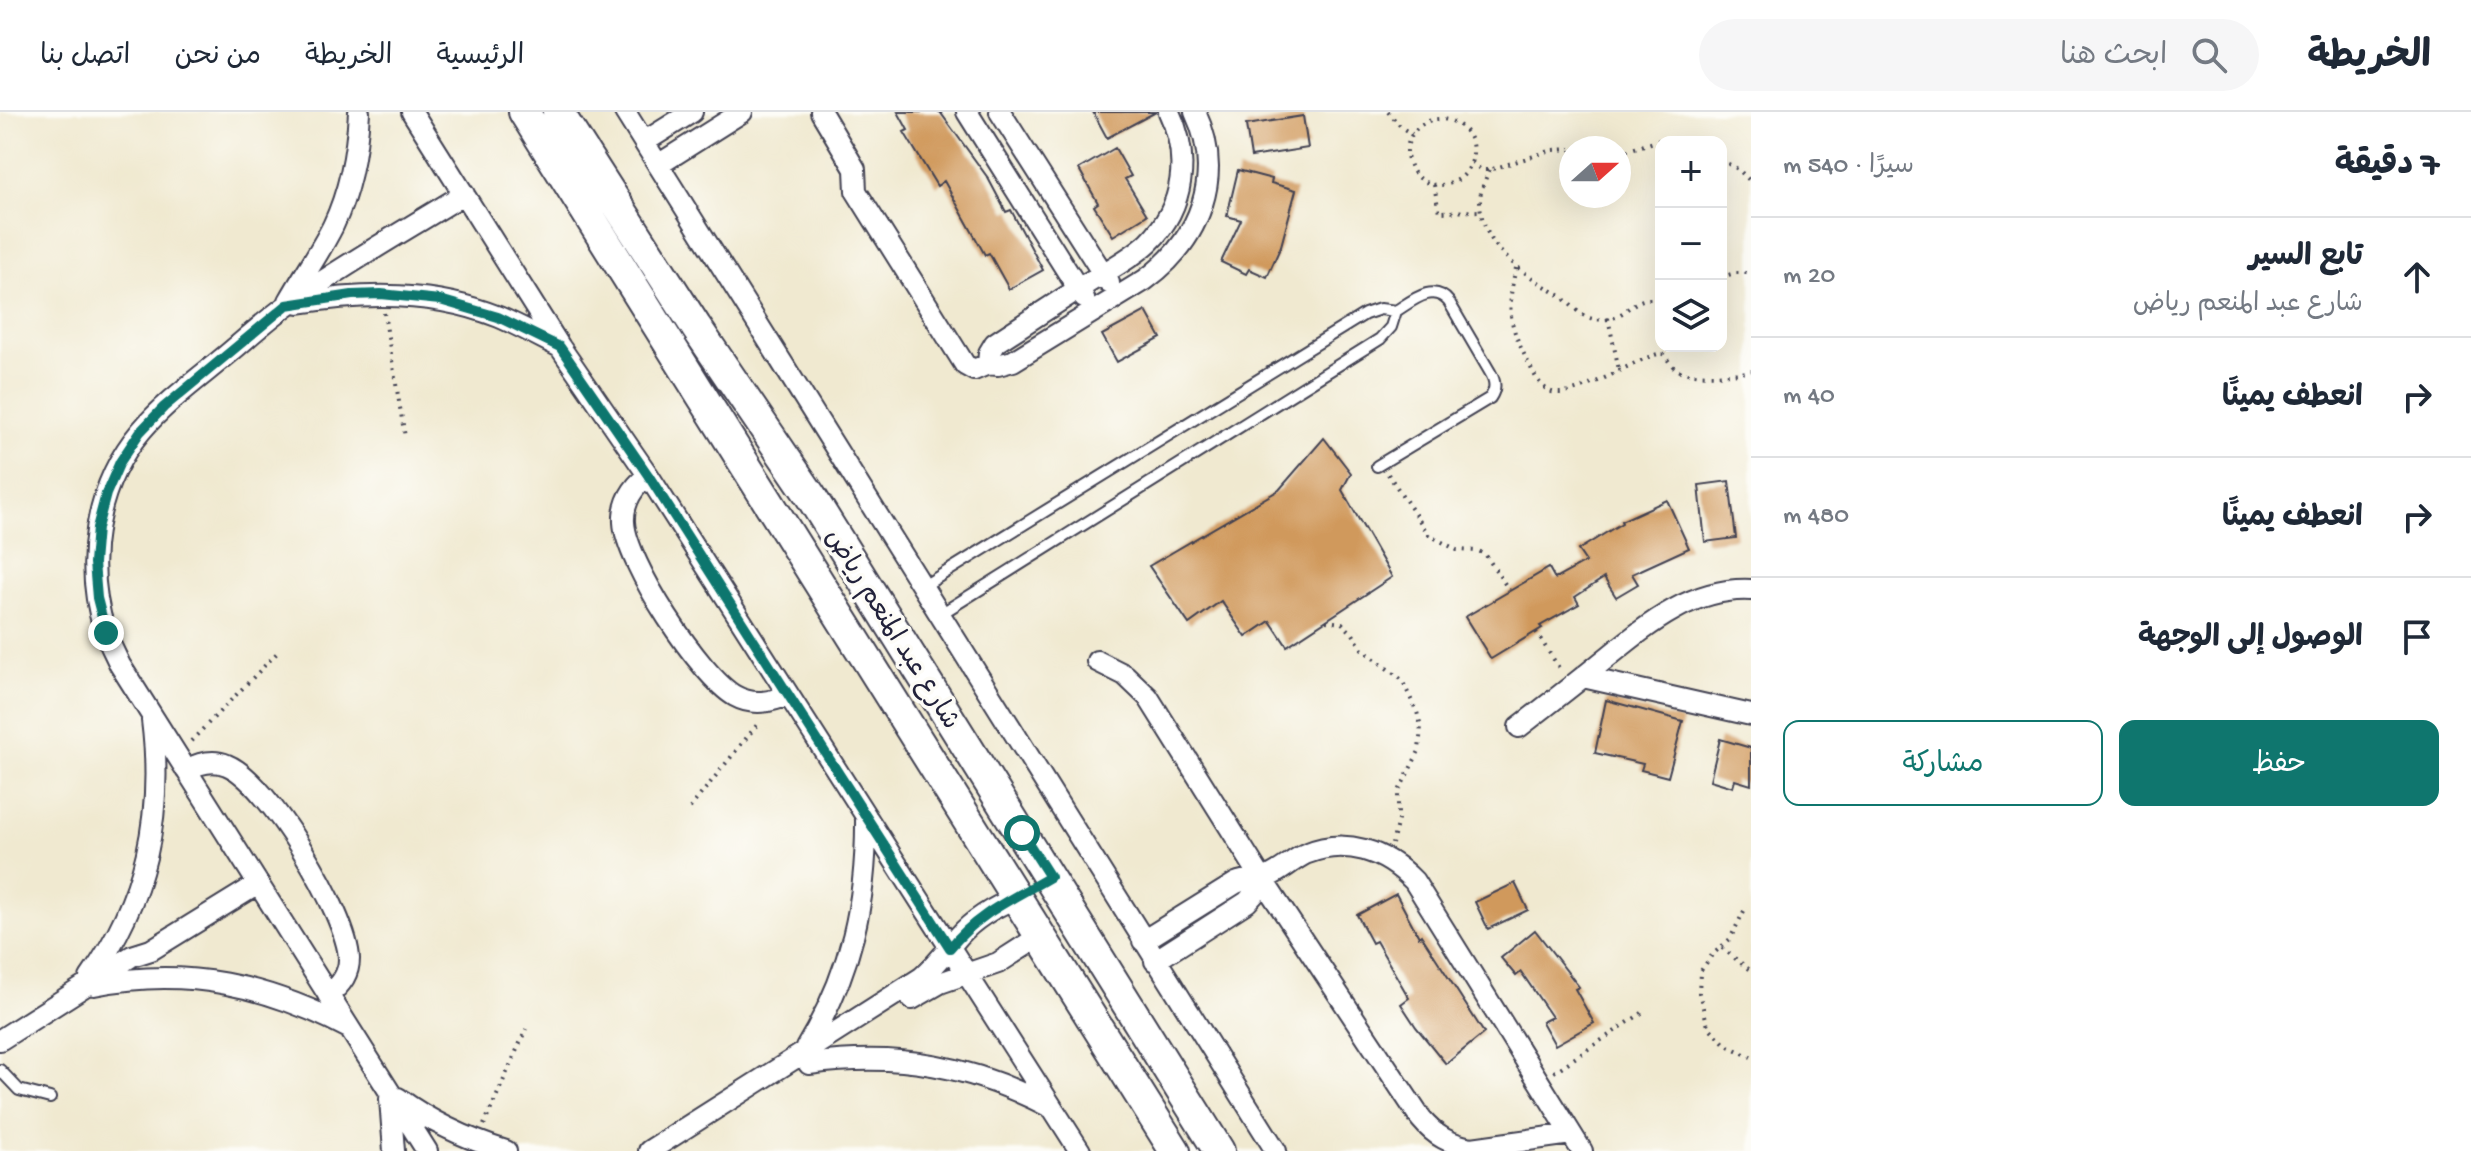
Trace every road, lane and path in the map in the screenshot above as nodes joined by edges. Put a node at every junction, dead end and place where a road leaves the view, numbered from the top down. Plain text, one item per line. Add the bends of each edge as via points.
1 (359, 112) edge
2 (412, 112) edge
3 (524, 112) edge
4 (558, 112) edge
5 (625, 112) edge
6 (692, 112) edge
7 (742, 112) edge
8 (821, 112) edge
9 (967, 112) edge
10 (1000, 112) edge
11 (1169, 112) edge
12 (1195, 112) edge
13 (1388, 112) edge
14 (1412, 134) junction
15 (644, 142) junction
16 (1655, 142) edge
17 (1631, 149) edge
18 (1559, 150) edge
19 (1472, 162) junction
20 (1727, 164) edge
21 (658, 165) junction
22 (1489, 170) junction
23 (1750, 177) edge
24 (1434, 185) junction
25 (464, 194) junction
26 (1482, 211) junction
27 (1516, 268) junction
28 (1751, 273) edge
29 (1103, 274) junction
30 (1727, 275) edge
31 (1079, 289) junction
32 (381, 294) junction
33 (1117, 297) junction
34 (1655, 298) edge
35 (287, 305) junction
36 (1396, 311) junction
37 (1093, 312) junction
38 (1608, 318) junction
39 (560, 347) junction
40 (988, 364) junction
41 (1619, 370) junction
42 (1751, 371) edge
43 (405, 437) dead end
44 (1380, 465) joint
45 (648, 475) junction
46 (922, 587) junction
47 (1509, 590) dead end
48 (1751, 590) edge
49 (939, 615) junction
50 (1326, 621) dead end
51 (1536, 632) dead end
52 (279, 651) dead end
53 (1097, 661) dead end
54 (1577, 682) junction
55 (782, 698) junction
56 (1751, 715) edge
57 (152, 716) junction
58 (1519, 727) dead end
59 (182, 763) junction
60 (690, 808) dead end
61 (866, 816) junction
62 (1388, 858) junction
63 (1050, 877) junction
64 (254, 879) junction
65 (1262, 879) junction
66 (1016, 898) junction
67 (1744, 911) dead end
68 (1073, 914) junction
69 (1040, 936) junction
70 (1143, 941) junction
71 (950, 948) junction
72 (1722, 948) junction
73 (1155, 961) junction
74 (1751, 971) edge
75 (967, 974) junction
76 (83, 987) junction
77 (328, 995) junction
78 (1645, 1011) dead end
79 (31, 1020) junction
80 (0, 1023) edge
81 (349, 1028) junction
82 (526, 1029) dead end
83 (0, 1040) edge
84 (1751, 1057) edge
85 (806, 1059) junction
86 (0, 1070) edge
87 (1539, 1082) junction
88 (389, 1091) junction
89 (50, 1098) dead end
90 (1052, 1108) junction
91 (476, 1142) junction
92 (1577, 1142) edge
93 (654, 1150) edge
94 (394, 1151) edge
95 (427, 1151) edge
96 (506, 1151) edge
97 (1080, 1151) edge
98 (1175, 1151) edge
99 (1219, 1151) edge
100 (1276, 1151) edge

1 - 35 street via 345,195
2 - 25 street
3 - 66 street, شارع عبد المنعم رياض
4 - 63 street, شارع عبد المنعم رياض via 810,495
5 - 15 street
6 - 15 street
7 - 21 street
8 - 40 street via 855,169 855,189 965,365 974,370
9 - 31 street
10 - 29 street
11 - 29 street via 1182,156 1176,200 1153,237
12 - 33 street via 1208,166 1200,211 1191,232 1163,267
13 - 14 path
14 - 19 path via 1435,119 1454,122 1468,134
14 - 24 path via 1407,161 1417,177
15 - 21 street
16 - 17 path
18 - 22 path
19 - 22 path
19 - 24 path via 1461,178
20 - 23 path
21 - 46 street
22 - 26 path via 1480,197
24 - 26 path via 1439,212
25 - 35 street
25 - 39 street
26 - 27 path via 1488,233
27 - 38 path via 1587,318
27 - 41 path via 1509,297 1512,322 1539,382 1552,392 1565,393
28 - 30 path
29 - 31 street
29 - 33 street
31 - 37 street
31 - 40 street via 995,343
32 - 35 street
32 - 39 street via 469,307
32 - 43 path
33 - 37 street
34 - 38 path via 1638,300 1624,314
35 - 57 street via 164,407 133,442 106,494 97,528 97,598 120,665
36 - 44 lane via 1425,293 1441,294 1495,385 1490,398
36 - 46 lane via 1365,314
36 - 49 lane via 1380,339
37 - 40 street via 1008,363
38 - 41 path
39 - 45 street
41 - 42 path via 1662,353 1687,374
44 - 47 path via 1429,535 1447,546 1485,554
45 - 55 street
45 - 55 street via 630,495 624,522 659,605 732,694 754,702
46 - 49 street
48 - 54 street via 1684,603
49 - 70 street
50 - 62 path via 1342,623 1362,649 1402,680 1421,726 1419,751 1398,793 1398,820
51 - 54 path
52 - 59 path
53 - 65 street via 1125,675 1148,697
54 - 56 street
54 - 58 street
55 - 60 path
55 - 61 street
57 - 59 street
57 - 76 street via 157,788 147,859 121,927
59 - 64 street
59 - 77 street via 217,762 238,770 304,852 347,948 348,969
61 - 71 street
61 - 85 street via 864,887 855,934
62 - 65 street via 1356,847 1321,849
62 - 87 street via 1414,881
63 - 66 street
63 - 68 street, شارع عبد المنعم رياض
64 - 76 street via 151,950
64 - 77 street
65 - 70 street via 1236,883
65 - 73 street via 1247,902
65 - 92 street via 1430,1131 1472,1148
66 - 69 street, شارع عبد المنعم رياض
66 - 71 street via 979,918
67 - 72 path
68 - 69 street
68 - 99 street, شارع عبد المنعم رياض
69 - 75 street via 998,963
69 - 98 street, شارع عبد المنعم رياض
70 - 73 street
71 - 75 street
71 - 85 street via 921,978
72 - 74 path
72 - 84 path via 1700,972 1699,993 1708,1026 1726,1045
73 - 100 street
75 - 85 street via 928,989
75 - 90 street
76 - 79 street
76 - 81 street via 151,978 219,981 286,998
77 - 81 street
78 - 87 path
79 - 80 street
79 - 83 street
81 - 88 street
82 - 91 path
85 - 90 street via 940,1065 987,1078
85 - 93 street
86 - 89 lane via 19,1090
87 - 92 street
88 - 91 street via 416,1112
88 - 94 street
88 - 95 street
90 - 97 street
91 - 96 street

